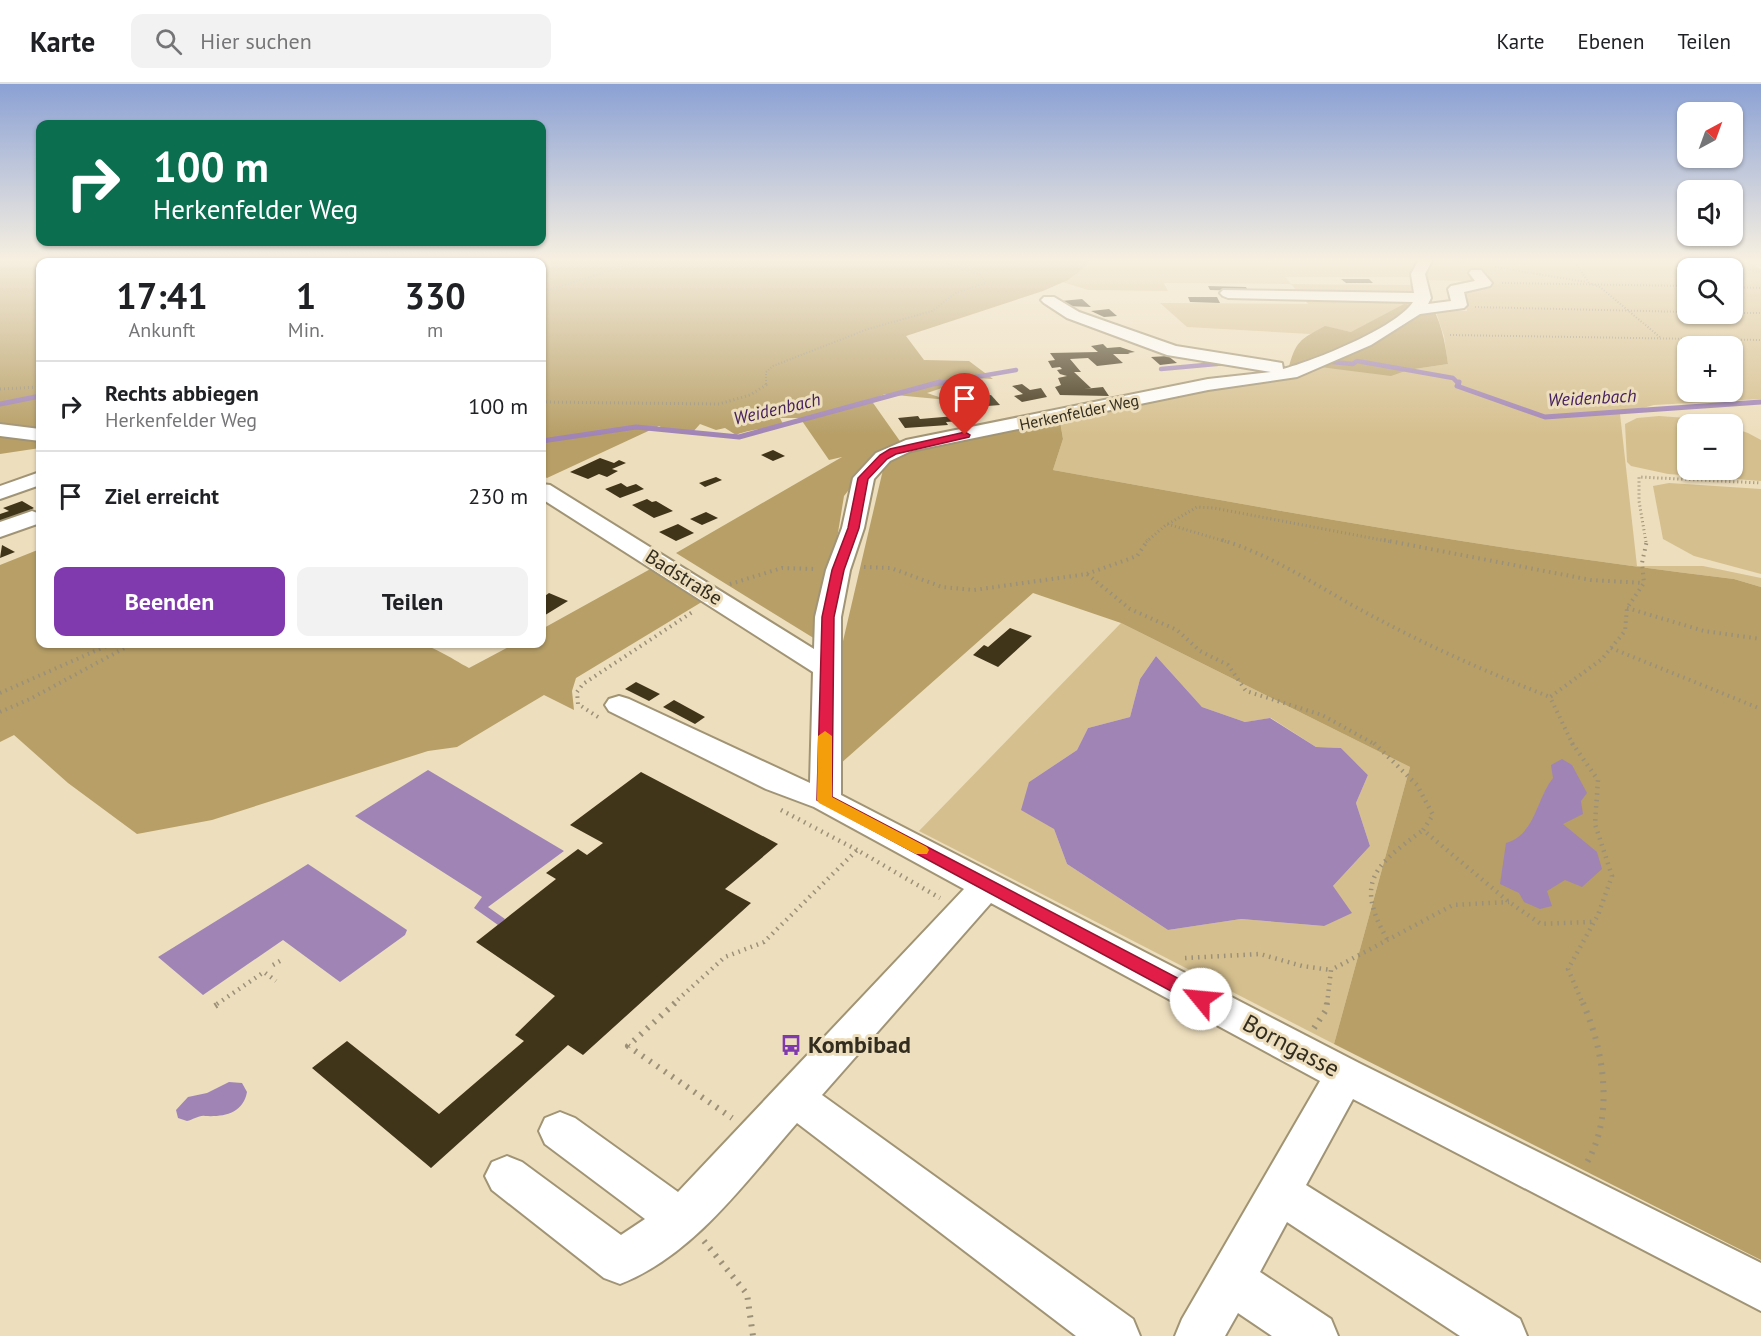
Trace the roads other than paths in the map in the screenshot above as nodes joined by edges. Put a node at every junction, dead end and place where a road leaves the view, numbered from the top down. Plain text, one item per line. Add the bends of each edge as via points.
1 (1081, 317) edge
2 (1402, 317) edge
3 (1292, 372) junction
4 (0, 430) edge
5 (36, 434) edge
6 (36, 480) edge
7 (546, 492) edge
8 (0, 493) edge
9 (32, 518) dead end
10 (0, 530) edge
11 (825, 667) junction
12 (613, 714) road end
13 (825, 800) junction
14 (976, 898) junction
15 (1346, 1075) junction
16 (795, 1098) junction
17 (560, 1131) dead end
18 (507, 1176) dead end
19 (1280, 1193) junction
20 (689, 1210) junction
21 (1231, 1280) junction
22 (1761, 1288) edge
23 (1116, 1336) edge
24 (1199, 1336) edge
25 (1314, 1336) edge
26 (1503, 1336) edge

1 - 3 street via 1187,354
2 - 3 street, Herkenfelder Weg via 1365,344
3 - 11 street, Herkenfelder Weg via 1200,386 923,443 883,457 864,478 854,528 839,568 828,617
4 - 5 street
6 - 8 street
7 - 11 street, Badstraße
9 - 10 street
11 - 13 street, Herkenfelder Weg
12 - 13 street, Borngasse
13 - 14 street, Borngasse
14 - 15 street, Borngasse via 1144,968
14 - 16 street
15 - 19 street
15 - 22 street, Borngasse
16 - 20 street
16 - 23 street
17 - 20 street
18 - 20 street via 620,1262
19 - 21 street
19 - 26 street
21 - 24 street
21 - 25 street

